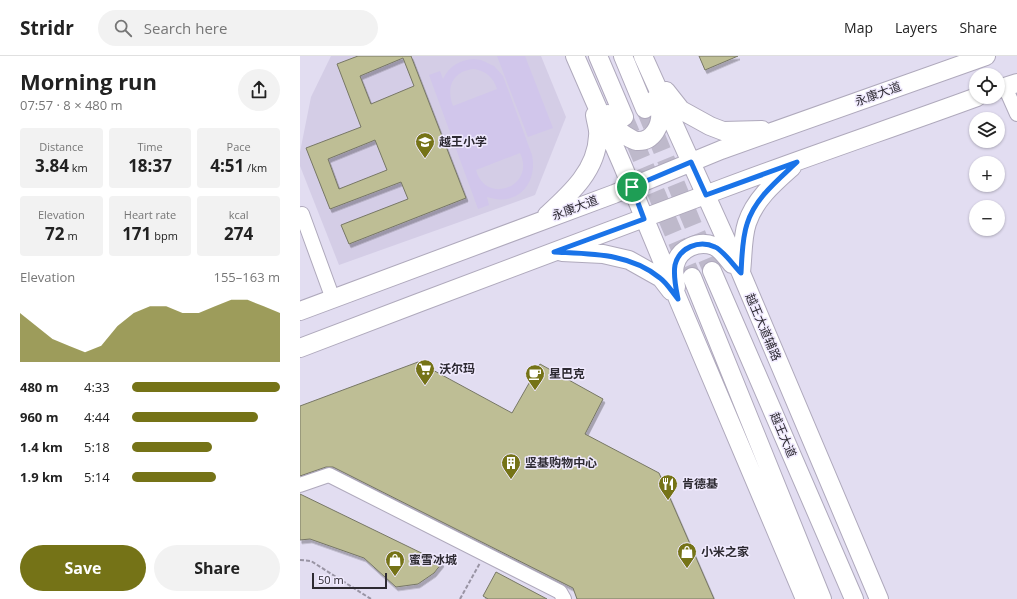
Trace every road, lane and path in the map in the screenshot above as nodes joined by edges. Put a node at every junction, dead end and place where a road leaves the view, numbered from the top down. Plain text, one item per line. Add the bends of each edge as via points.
1 (575, 56) edge
2 (598, 56) edge
3 (623, 56) edge
4 (643, 56) edge
5 (986, 56) edge
6 (651, 74) junction
7 (1007, 86) edge
8 (592, 92) junction
9 (969, 100) edge
10 (645, 109) tunnel mouth
11 (1017, 114) edge
12 (624, 117) tunnel mouth
13 (782, 129) junction
14 (691, 162) junction
15 (797, 162) junction
16 (632, 187) junction
17 (706, 195) junction
18 (300, 215) edge
19 (644, 219) junction
20 (541, 222) junction
21 (554, 252) junction
22 (712, 271) tunnel mouth
23 (741, 273) junction
24 (692, 278) tunnel mouth
25 (333, 299) junction
26 (678, 299) junction
27 (300, 312) edge
28 (300, 348) edge
29 (300, 485) edge
30 (856, 547) junction
31 (485, 554) junction
32 (300, 560) edge
33 (798, 582) junction
34 (371, 599) edge
35 (460, 599) edge
36 (564, 599) edge
37 (805, 599) edge
38 (811, 599) edge
39 (822, 599) edge
40 (854, 599) edge
41 (861, 599) edge
42 (879, 599) edge

1 - 8 main road
2 - 12 main road
3 - 10 main road
4 - 6 main road, 越王大道辅路
5 - 13 main road, 永康大道
6 - 8 main road via 660,111 655,133 646,140 636,141 616,128
6 - 13 main road via 681,110 710,126 723,131
6 - 14 main road, 越王大道辅路
7 - 11 street
8 - 16 main road
8 - 20 main road via 598,136 591,164 583,178
9 - 15 main road
13 - 14 main road, 永康大道
14 - 16 main road, 永康大道
14 - 17 main road, 越王大道辅路
15 - 17 main road
15 - 23 main road via 767,190 752,212 745,231
16 - 19 main road
16 - 20 main road, 永康大道
17 - 19 main road
17 - 23 main road, 越王大道辅路
18 - 25 street via 302,214
19 - 21 main road
19 - 26 main road
20 - 25 main road, 永康大道
21 - 26 main road via 603,254 629,260 661,278
21 - 28 main road
22 - 40 main road, 越王大道
23 - 26 main road via 716,247 704,243 691,246 680,254 675,265
23 - 30 main road, 越王大道辅路
24 - 39 main road, 越王大道
25 - 27 main road, 永康大道
26 - 33 main road
29 - 31 street via 329,475
30 - 41 main road
30 - 42 main road, 越王大道辅路
31 - 35 path
31 - 36 street via 560,592
32 - 34 path via 311,561
33 - 37 main road
33 - 38 main road

